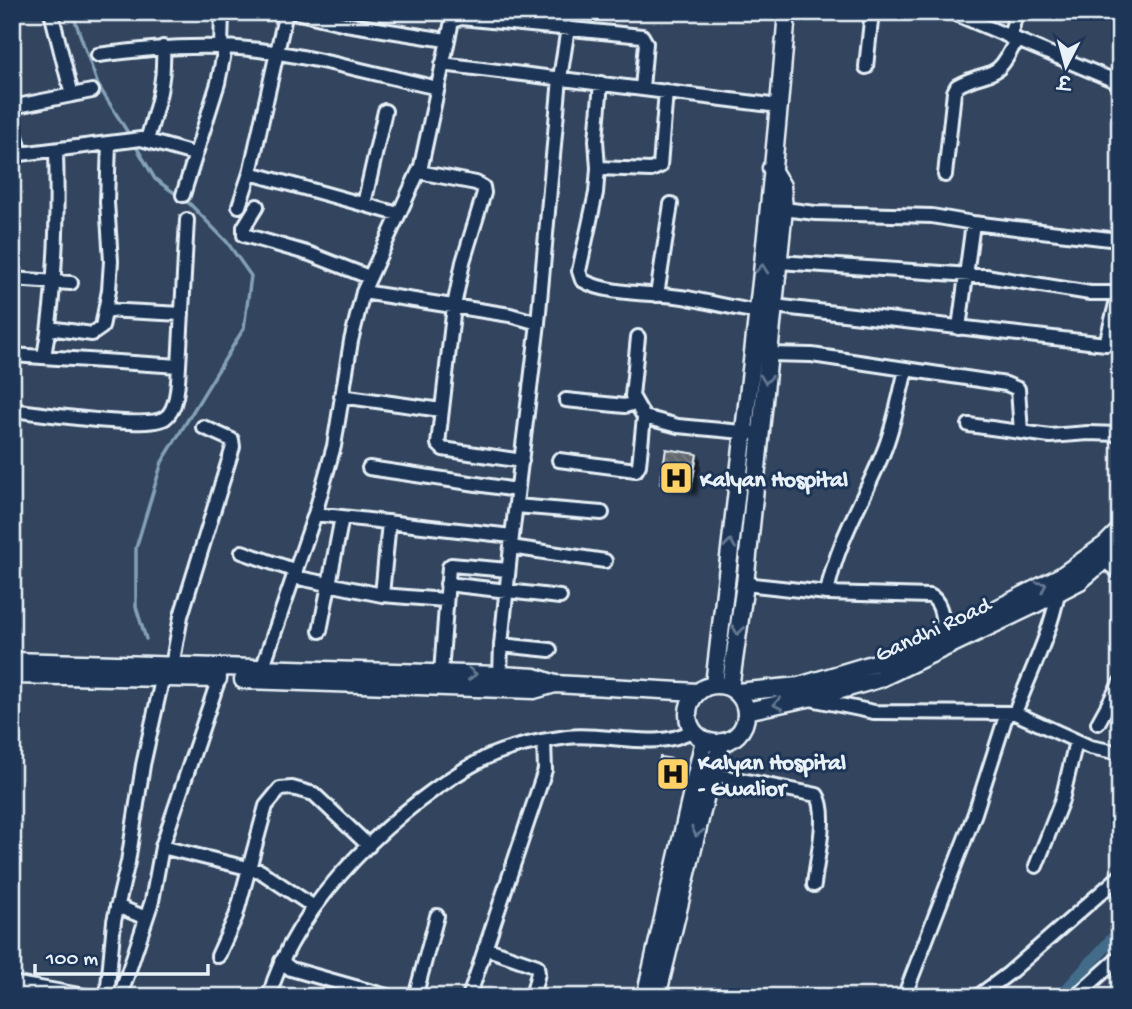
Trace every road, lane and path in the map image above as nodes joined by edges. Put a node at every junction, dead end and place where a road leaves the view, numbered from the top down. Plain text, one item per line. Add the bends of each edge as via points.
1 (51, 12) edge
2 (222, 12) edge
3 (286, 12) edge
4 (295, 12) edge
5 (787, 12) edge
6 (872, 12) edge
7 (951, 12) edge
8 (1016, 12) edge
9 (319, 15) edge
10 (975, 17) edge
11 (347, 18) edge
12 (568, 28) junction
13 (1013, 39) junction
14 (446, 40) junction
15 (163, 47) junction
16 (223, 47) junction
17 (277, 53) junction
18 (98, 55) dead end
19 (442, 64) junction
20 (866, 67) dead end
21 (560, 78) junction
22 (601, 83) junction
23 (1120, 83) edge
24 (438, 88) junction
25 (642, 88) junction
26 (92, 91) dead end
27 (666, 91) junction
28 (72, 95) junction
29 (779, 106) junction
30 (12, 107) edge
31 (385, 111) dead end
32 (12, 122) edge
33 (139, 139) junction
34 (109, 143) junction
35 (56, 150) junction
36 (194, 154) junction
37 (16, 155) edge
38 (598, 168) junction
39 (771, 168) junction
40 (419, 172) junction
41 (250, 173) junction
42 (945, 175) dead end
43 (183, 195) dead end
44 (364, 204) junction
45 (671, 204) dead end
46 (239, 206) dead end
47 (257, 206) dead end
48 (784, 209) junction
49 (398, 214) junction
50 (187, 220) dead end
51 (973, 223) junction
52 (1110, 239) dead end
53 (779, 262) junction
54 (967, 275) junction
55 (369, 277) junction
56 (12, 279) edge
57 (52, 281) junction
58 (71, 283) dead end
59 (363, 292) junction
60 (1119, 293) edge
61 (657, 295) junction
62 (454, 306) junction
63 (774, 306) junction
64 (106, 310) junction
65 (758, 312) junction
66 (181, 314) junction
67 (538, 323) junction
68 (49, 328) junction
69 (959, 328) junction
70 (638, 337) dead end
71 (769, 354) junction
72 (12, 355) edge
73 (44, 357) junction
74 (179, 366) junction
75 (906, 370) junction
76 (341, 396) junction
77 (566, 400) dead end
78 (634, 402) junction
79 (12, 410) edge
80 (441, 410) junction
81 (644, 417) junction
82 (969, 425) dead end
83 (203, 427) dead end
84 (744, 431) junction
85 (1021, 432) junction
86 (760, 434) junction
87 (1120, 434) edge
88 (559, 460) dead end
89 (522, 461) junction
90 (369, 468) dead end
91 (517, 490) junction
92 (516, 506) junction
93 (602, 513) dead end
94 (315, 514) junction
95 (342, 517) junction
96 (389, 522) junction
97 (1120, 530) edge
98 (511, 542) junction
99 (1120, 547) edge
100 (242, 552) dead end
101 (605, 561) dead end
102 (1105, 561) junction
103 (508, 570) junction
104 (1120, 573) edge
105 (295, 574) junction
106 (330, 584) junction
107 (447, 584) junction
108 (745, 584) junction
109 (506, 591) junction
110 (827, 593) junction
111 (1058, 593) junction
112 (382, 595) junction
113 (560, 597) dead end
114 (445, 600) junction
115 (320, 631) dead end
116 (945, 636) junction
117 (501, 645) junction
118 (550, 650) dead end
119 (12, 661) edge
120 (262, 669) junction
121 (441, 673) junction
122 (220, 674) junction
123 (12, 675) edge
124 (500, 675) junction
125 (168, 676) junction
126 (1120, 683) edge
127 (555, 684) junction
128 (727, 688) junction
129 (697, 692) junction
130 (802, 692) junction
131 (746, 711) junction
132 (1011, 713) junction
133 (1098, 723) dead end
134 (698, 735) junction
135 (1076, 740) junction
136 (544, 741) junction
137 (722, 743) junction
138 (1120, 753) edge
139 (712, 774) junction
140 (369, 846) junction
141 (162, 847) junction
142 (1036, 866) dead end
143 (249, 867) junction
144 (1120, 876) edge
145 (814, 885) dead end
146 (117, 906) junction
147 (314, 908) junction
148 (437, 916) dead end
149 (146, 918) junction
150 (485, 948) junction
151 (218, 956) dead end
152 (1120, 957) edge
153 (281, 961) junction
154 (12, 983) edge
155 (91, 997) edge
156 (107, 997) edge
157 (120, 997) edge
158 (269, 997) edge
159 (390, 997) edge
160 (415, 997) edge
161 (469, 997) edge
162 (532, 997) edge
163 (645, 997) edge
164 (657, 997) edge
165 (904, 997) edge
166 (976, 997) edge
167 (1075, 997) edge

1 - 28 street
2 - 16 street
3 - 17 street
4 - 9 street
5 - 29 main road
6 - 20 street
7 - 10 street
8 - 13 street
9 - 11 street
10 - 13 street
11 - 14 street
12 - 14 street via 457,18
12 - 21 street
12 - 25 street via 642,36 646,43
13 - 23 street
13 - 42 street via 1000,69 957,86
14 - 19 street
15 - 16 street
15 - 18 street
15 - 33 street via 162,91
16 - 17 street
16 - 36 street via 218,83
17 - 24 street
17 - 41 street
19 - 21 street
19 - 24 street
21 - 22 street
21 - 67 street
22 - 25 street
22 - 38 street
24 - 40 street
25 - 27 street
26 - 28 street
27 - 29 street
27 - 38 street via 660,166 651,170
28 - 30 street
29 - 39 main road
31 - 44 street
32 - 37 street
33 - 34 street
33 - 36 street
34 - 35 street
34 - 64 street via 111,261
35 - 37 street
35 - 57 street
36 - 43 street
38 - 61 street via 580,276 587,283
39 - 48 main road via 782,186
65 -> 39 main road
40 - 49 street
40 - 62 street via 483,187 484,201
41 - 44 street
41 - 46 street
44 - 49 street
45 - 61 street
47 - 55 street via 244,235
48 - 51 street via 932,216
48 - 53 main road
49 - 55 street
50 - 66 street
51 - 52 street
51 - 54 street
53 - 54 street
53 - 63 main road
54 - 60 street
54 - 69 street
55 - 59 street
56 - 57 street
57 - 58 street
57 - 68 street
59 - 62 street
59 - 76 street
60 - 69 street via 1106,344
61 - 65 street
62 - 67 street
62 - 80 street
63 - 69 street
63 - 71 main road
64 - 66 street
64 - 68 street via 97,333
65 - 84 main road
66 - 74 street
67 - 89 street
68 - 73 street
70 - 78 street
71 - 75 street via 812,355
71 -> 86 main road
72 - 73 street
73 - 74 street
74 - 79 street via 173,409 154,422
75 - 85 street via 1018,389
75 - 110 street via 884,450 851,518
76 - 80 street
76 - 94 street via 334,446
77 - 78 street via 625,406
78 - 81 street
80 - 89 street via 438,440 443,449
81 - 84 street via 678,426
81 - 88 street via 636,470
82 - 85 street
83 - 125 street via 228,437 233,447 181,616
84 - 86 street
128 -> 84 main road
85 - 87 street
86 - 108 main road
89 - 91 street
90 - 91 street
91 - 92 street
92 - 93 street
92 - 98 street
94 - 95 street
94 - 105 street
95 - 96 street
95 - 106 street
96 - 98 street
96 - 112 street
116 -> 97 main road via 1061,576
98 - 101 street
98 - 103 street
99 - 102 main road, Gandhi Road
100 - 105 street
102 - 104 street
102 - 111 main road, Gandhi Road
103 - 107 street via 451,565
103 - 109 street
105 - 106 street
105 - 120 street
106 - 112 street
106 - 115 street
107 - 109 street
107 - 114 street
108 - 110 street
108 -> 128 main road
109 - 113 street
109 - 117 street
110 - 116 street via 930,596 939,604
111 - 130 main road, Gandhi Road via 879,679
111 - 132 street via 1045,639
112 - 114 street
114 - 121 street
116 - 130 main road
117 - 118 street
117 - 124 street
119 - 125 main road
120 - 121 main road
120 - 122 main road
121 -> 124 main road
122 - 125 main road
122 - 127 main road via 534,690
122 - 141 street
123 - 125 main road
124 - 127 main road via 535,677
125 - 146 street via 143,765
126 - 133 street
127 - 129 main road
128 - 129 main road
128 - 130 main road
128 - 131 main road
129 - 134 main road via 688,706 689,723
130 -> 131 main road, Gandhi Road
130 - 132 street via 874,712
131 - 137 main road via 742,728
132 - 135 street
132 - 165 street
134 - 136 street
134 - 137 main road
134 - 163 main road
135 - 138 street
135 - 142 street via 1062,800
136 - 140 street via 486,758 400,815
136 - 150 street via 545,770
137 - 139 main road
139 - 145 street via 817,795 822,815
139 -> 164 main road
140 - 143 street via 314,794 280,789 266,806
140 - 147 street
141 - 143 street
141 - 149 street
143 - 147 street
143 - 151 street via 233,926
144 - 166 street
146 - 149 street
146 - 156 street
147 - 153 street
148 - 160 street
149 - 157 street
150 - 161 street
150 - 162 street via 537,966
152 - 167 street
153 - 158 street
153 - 159 street via 291,969
154 - 155 street

